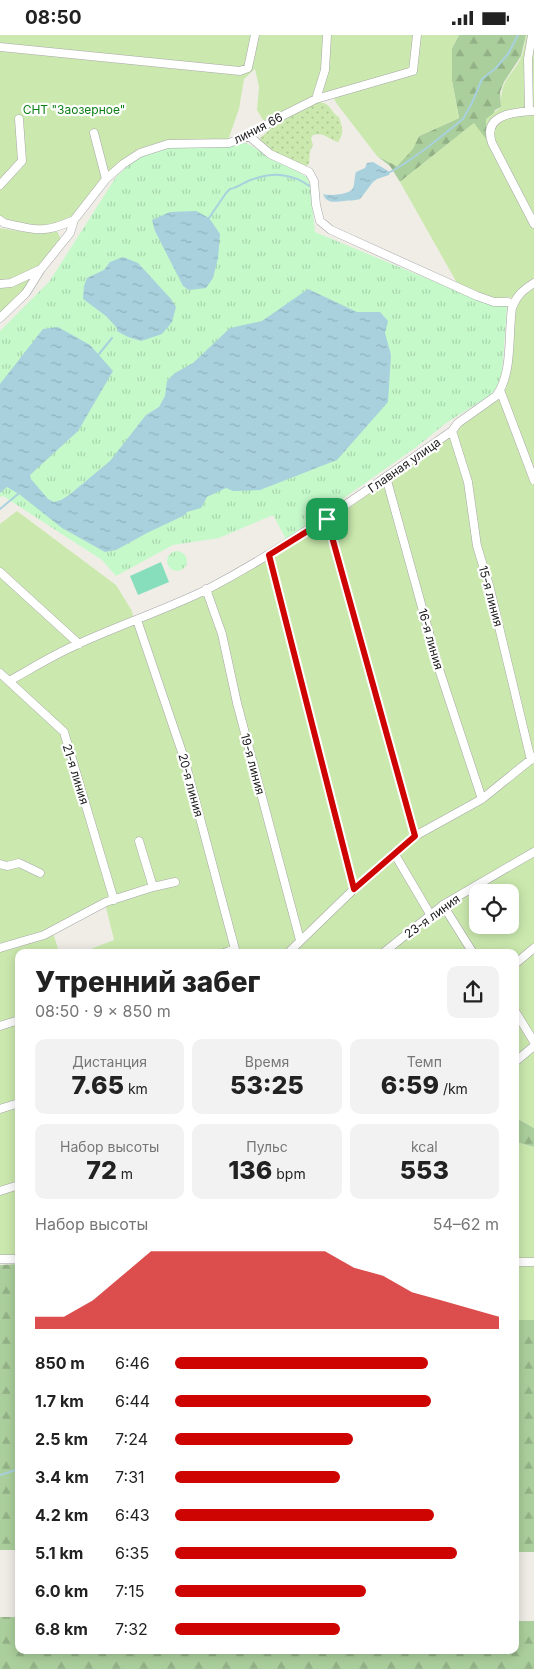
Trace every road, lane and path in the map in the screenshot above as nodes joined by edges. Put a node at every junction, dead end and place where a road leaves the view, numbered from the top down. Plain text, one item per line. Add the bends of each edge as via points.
1 (255, 35) edge
2 (327, 35) edge
3 (417, 35) edge
4 (532, 40) edge
5 (0, 47) edge
6 (316, 99) junction
7 (532, 111) edge
8 (19, 119) dead end
9 (94, 133) dead end
10 (249, 136) junction
11 (106, 179) junction
12 (0, 185) edge
13 (0, 220) edge
14 (74, 220) junction
15 (534, 224) edge
16 (56, 228) junction
17 (64, 241) junction
18 (41, 269) junction
19 (0, 283) edge
20 (534, 283) edge
21 (508, 302) dead end
22 (0, 318) edge
23 (500, 390) junction
24 (452, 431) junction
25 (386, 477) junction
26 (534, 480) edge
27 (327, 519) junction
28 (269, 555) junction
29 (0, 572) edge
30 (206, 589) junction
31 (137, 620) junction
32 (79, 644) junction
33 (0, 673) edge
34 (9, 681) junction
35 (533, 759) edge
36 (482, 799) junction
37 (415, 836) junction
38 (139, 841) dead end
39 (534, 852) edge
40 (394, 853) junction
41 (0, 864) edge
42 (40, 873) dead end
43 (175, 883) dead end
44 (153, 887) junction
45 (354, 889) junction
46 (114, 900) junction
47 (443, 905) junction
48 (430, 914) junction
49 (300, 939) junction
50 (2, 948) edge
51 (534, 948) edge
52 (235, 949) edge
53 (291, 949) edge
54 (388, 949) edge
55 (470, 949) edge
56 (519, 961) edge
57 (519, 1018) edge
58 (15, 1021) edge
59 (0, 1026) edge
60 (534, 1042) edge
61 (534, 1046) edge
62 (519, 1059) edge
63 (15, 1104) edge
64 (0, 1109) edge
65 (15, 1186) edge
66 (0, 1191) edge
67 (0, 1259) edge
68 (15, 1259) edge
69 (519, 1262) edge
70 (534, 1262) edge

1 - 5 street via 248,68 240,71
2 - 6 street via 325,71
3 - 6 street, линия 66 via 413,71
4 - 7 street via 528,68
6 - 10 street, линия 66
7 - 15 street via 495,120 490,137
8 - 12 street via 22,161
9 - 11 street
10 - 11 street, линия 66 via 230,143 168,144 140,153
10 - 21 street via 270,154 309,172 314,181 320,221 331,230 494,303
11 - 14 street, линия 66
13 - 16 street via 35,231
14 - 16 street
14 - 17 street, линия 66
16 - 17 street
17 - 18 street, линия 66
18 - 19 street via 11,283
18 - 22 street, линия 66 via 26,293
20 - 23 street via 521,292 512,308 506,376
23 - 24 street, Главная улица
23 - 26 street
24 - 25 street, Главная улица
24 - 35 street, 15-я линия via 468,482 477,546
25 - 27 street, Главная улица
25 - 36 street, 16-я линия via 439,669
27 - 28 street, Главная улица
27 - 37 street
28 - 30 street, Главная улица
28 - 45 street
29 - 32 street
30 - 31 street, Главная улица
30 - 49 street, 19-я линия via 222,634 237,703
31 - 32 street, Главная улица
31 - 52 street, 20-я линия via 184,758
32 - 34 street, Главная улица
33 - 34 street, 21-я линия
34 - 46 street, 21-я линия via 64,732
35 - 36 street
36 - 37 street
37 - 40 street
38 - 44 street
39 - 47 street, 23-я линия
40 - 45 street
40 - 48 street
41 - 42 street via 19,863
43 - 44 street
44 - 46 street
45 - 49 street
46 - 50 street via 44,935
47 - 48 street, 23-я линия
47 - 55 street
48 - 54 street, 23-я линия
49 - 53 street
51 - 56 street
57 - 60 street
58 - 59 street
61 - 62 street
63 - 64 street
65 - 66 street
67 - 68 street
69 - 70 street

